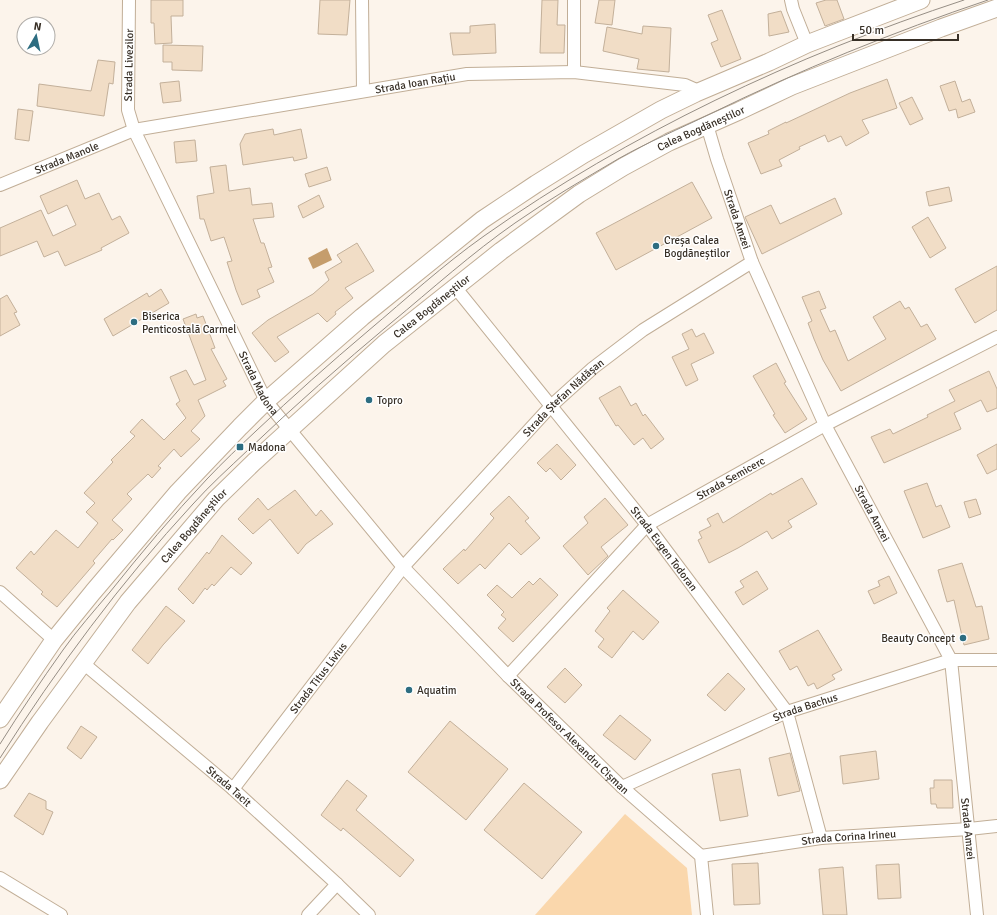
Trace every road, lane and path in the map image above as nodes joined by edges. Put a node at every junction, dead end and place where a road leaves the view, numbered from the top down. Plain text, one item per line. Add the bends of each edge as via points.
1 (129, 0) edge
2 (362, 0) edge
3 (574, 0) edge
4 (791, 0) edge
5 (921, 0) edge
6 (997, 8) edge
7 (807, 44) junction
8 (574, 72) junction
9 (363, 91) junction
10 (696, 93) junction
11 (707, 125) junction
12 (134, 130) junction
13 (0, 185) edge
14 (752, 262) junction
15 (455, 287) junction
16 (997, 337) edge
17 (266, 401) junction
18 (551, 406) junction
19 (825, 425) junction
20 (289, 430) junction
21 (647, 525) junction
22 (403, 567) junction
23 (0, 592) edge
24 (54, 640) junction
25 (951, 660) junction
26 (997, 660) edge
27 (82, 664) junction
28 (508, 676) junction
29 (788, 712) junction
30 (0, 719) edge
31 (0, 780) edge
32 (622, 787) junction
33 (233, 788) junction
34 (997, 826) edge
35 (968, 829) junction
36 (821, 838) junction
37 (701, 856) junction
38 (0, 878) edge
39 (337, 884) junction
40 (61, 915) edge
41 (308, 915) edge
42 (369, 915) edge
43 (707, 915) edge
44 (977, 915) edge

1 - 12 street, Strada Livezilor via 128,110
2 - 9 street
3 - 8 street
4 - 7 street
5 - 7 main road
6 - 11 main road, Calea Bogdăneștilor via 792,86
7 - 10 main road
8 - 9 street, Strada Ioan Rațiu via 466,74
8 - 10 street, Strada Ioan Rațiu via 685,85 694,89
9 - 12 street, Strada Ioan Rațiu
10 - 17 main road via 584,154 482,220
11 - 14 street, Strada Amzei
11 - 15 main road, Calea Bogdăneștilor via 669,142 579,194
12 - 13 street, Strada Manole
12 - 17 street, Strada Madona
14 - 18 street, Strada Ștefan Nădășan via 644,330 593,368
14 - 19 street, Strada Amzei
15 - 18 street, Strada Eugen Todoran
15 - 20 main road, Calea Bogdăneștilor via 384,344
16 - 19 street, Strada Semicerc
17 - 20 street, Strada Madona
17 - 24 main road via 178,492
18 - 21 street, Strada Eugen Todoran
18 - 22 street, Strada Ștefan Nădășan
19 - 21 street, Strada Semicerc
19 - 25 street, Strada Amzei
20 - 22 street, Strada Madona
20 - 27 main road, Calea Bogdăneștilor via 211,504 128,602
21 - 28 street, Strada Semicerc
21 - 29 street, Strada Eugen Todoran
22 - 28 street, Strada Profesor Alexandru Cișman
22 - 33 street, Strada Titus Livius
23 - 24 street
24 - 30 main road
25 - 26 street, Strada Bachus
25 - 29 street, Strada Bachus
25 - 35 street, Strada Amzei
27 - 31 main road, Calea Bogdăneștilor
27 - 33 street, Strada Tacit
28 - 32 street, Strada Profesor Alexandru Cișman
29 - 32 street, Strada Bachus
29 - 36 street, Strada Eugen Todoran
32 - 37 street, Strada Profesor Alexandru Cișman
33 - 39 street, Strada Tacit
34 - 35 street, Strada Corina Irineu
35 - 36 street, Strada Corina Irineu
35 - 44 street, Strada Amzei
36 - 37 street, Strada Corina Irineu
37 - 43 street
38 - 40 street
39 - 41 street
39 - 42 street, Strada Tacit

